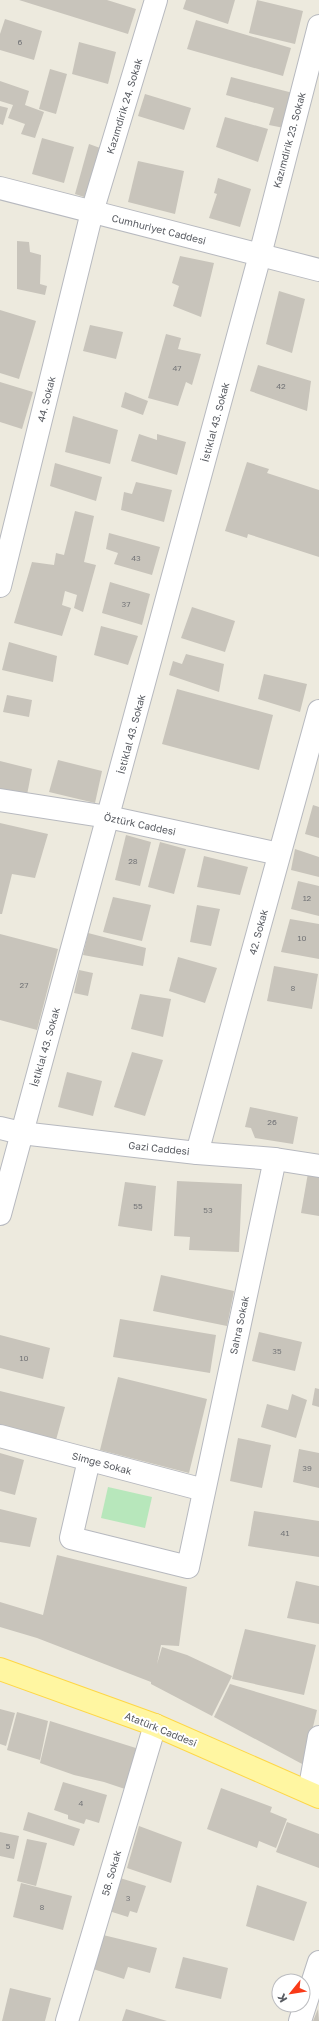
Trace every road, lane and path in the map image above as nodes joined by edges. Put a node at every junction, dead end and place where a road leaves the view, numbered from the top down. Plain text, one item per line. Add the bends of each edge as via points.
1 (156, 0) edge
2 (319, 26) edge
3 (0, 188) edge
4 (92, 212) junction
5 (260, 255) junction
6 (319, 270) edge
7 (0, 586) edge
8 (319, 711) edge
9 (0, 800) edge
10 (108, 817) junction
11 (279, 854) junction
12 (10, 1131) edge
13 (197, 1152) junction
14 (275, 1159) junction
15 (319, 1166) edge
16 (0, 1214) edge
17 (0, 1436) edge
18 (89, 1460) junction
19 (204, 1490) junction
20 (0, 1669) edge
21 (155, 1725) junction
22 (319, 1737) edge
23 (314, 1794) edge
24 (319, 1962) edge
25 (67, 2021) edge
26 (300, 2021) edge

1 - 4 street, Kazımdirik 24. Sokak
2 - 5 street, Kazımdirik 23. Sokak
3 - 4 street, Cumhuriyet Caddesi
4 - 5 street, Cumhuriyet Caddesi
4 - 7 street, 44. Sokak
5 - 6 street, Cumhuriyet Caddesi
5 - 10 street, İstiklal 43. Sokak
8 - 11 street, 42. Sokak
9 - 10 street, Öztürk Caddesi
10 - 11 street, Öztürk Caddesi
10 - 12 street, İstiklal 43. Sokak
11 - 13 street, 42. Sokak
12 - 13 street, Gazi Caddesi
12 - 16 street, İstiklal 43. Sokak
13 - 14 street, Gazi Caddesi
14 - 15 street, Gazi Caddesi
14 - 19 street, Sahra Sokak
17 - 18 street, Simge Sokak
18 - 19 street, Simge Sokak
18 - 19 street, Sahra Sokak via 71,1538 188,1567
20 - 21 main road, Atatürk Caddesi
21 - 23 main road, Atatürk Caddesi
21 - 25 street, 58. Sokak
22 - 23 street
24 - 26 street

